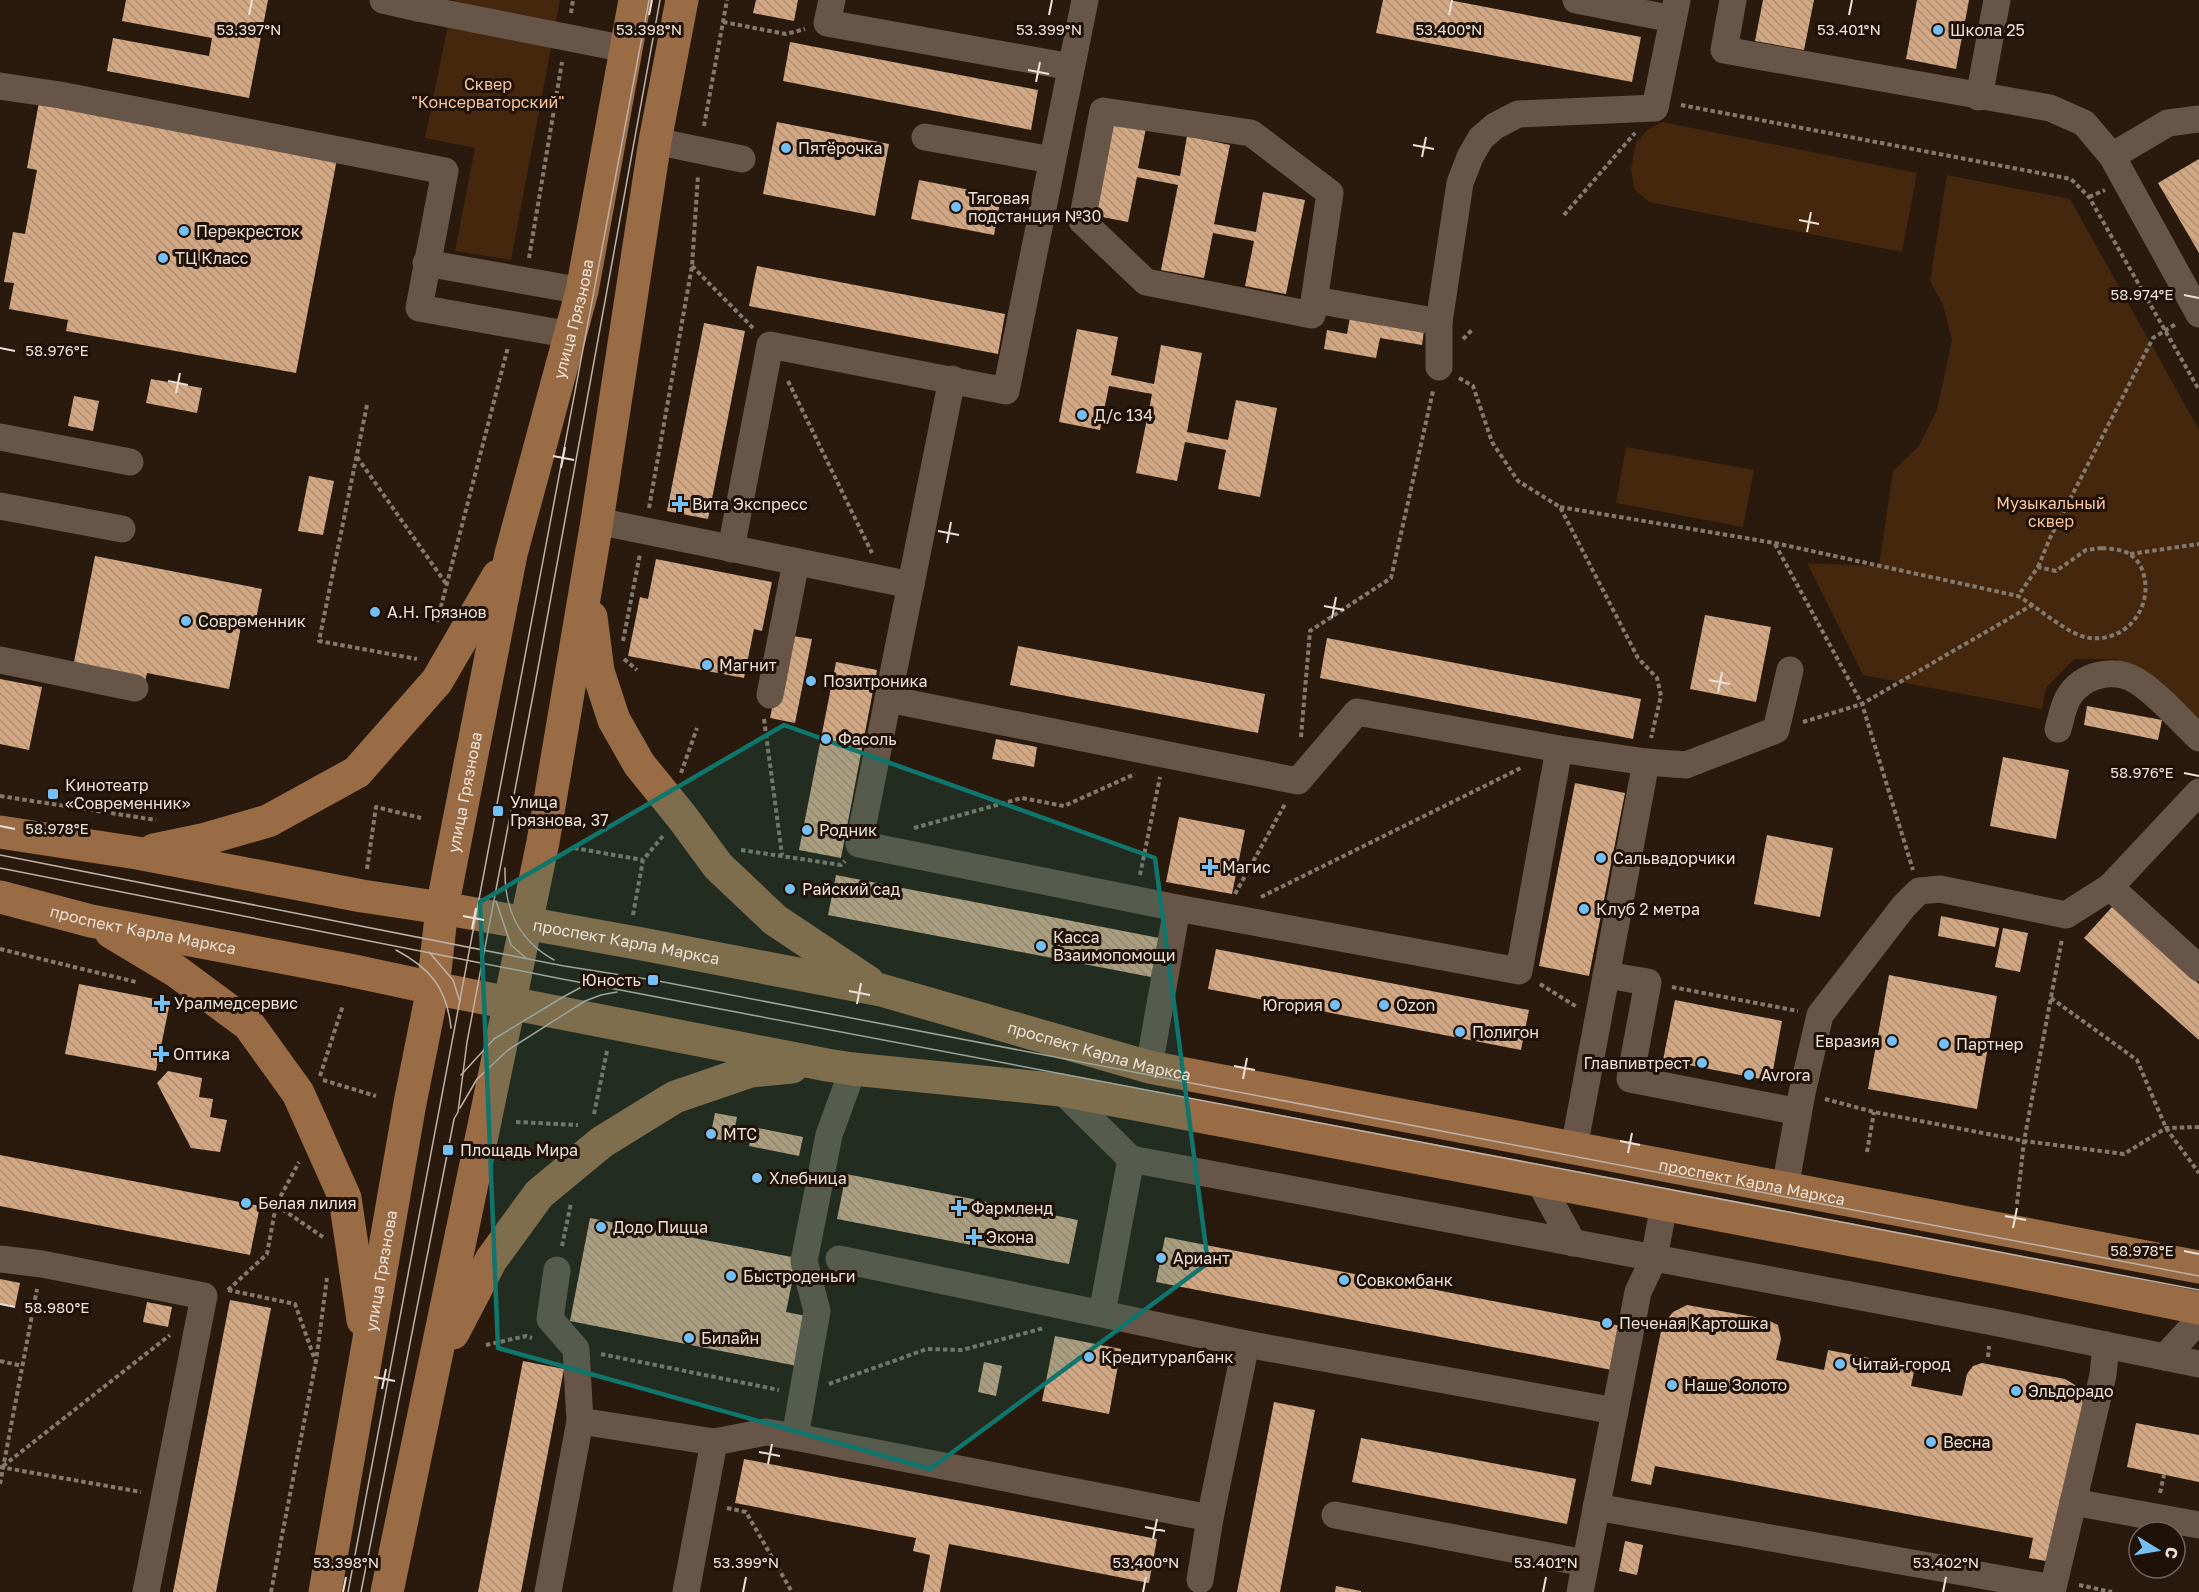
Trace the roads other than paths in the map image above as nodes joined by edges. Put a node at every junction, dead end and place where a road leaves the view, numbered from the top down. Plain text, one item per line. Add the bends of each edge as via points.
1 (383, 0) edge
2 (635, 0) edge
3 (682, 0) edge
4 (1085, 0) edge
5 (1576, 0) edge
6 (1733, 0) edge
7 (1997, 0) edge
8 (419, 4) edge
9 (1675, 9) edge
10 (830, 11) edge
11 (626, 48) junction
12 (1071, 67) junction
13 (0, 86) edge
14 (1979, 97) junction
15 (2199, 118) edge
16 (925, 137) dead end
17 (654, 141) junction
18 (2112, 156) junction
19 (742, 159) dead end
20 (1052, 160) junction
21 (426, 263) junction
22 (582, 291) junction
23 (1315, 300) junction
24 (2198, 313) edge
25 (1439, 322) junction
26 (571, 334) junction
27 (1438, 367) road end
28 (952, 379) junction
29 (0, 437) edge
30 (130, 462) dead end
31 (0, 506) edge
32 (597, 521) junction
33 (122, 529) dead end
34 (731, 549) junction
35 (511, 554) junction
36 (796, 562) junction
37 (586, 582) junction
38 (898, 583) junction
39 (0, 660) edge
40 (1790, 670) dead end
41 (135, 688) dead end
42 (888, 699) junction
43 (767, 707) road end
44 (2058, 729) dead end
45 (2199, 738) edge
46 (1559, 749) junction
47 (1646, 762) junction
48 (2199, 792) edge
49 (0, 832) edge
50 (136, 853) junction
51 (2110, 887) junction
52 (0, 897) edge
53 (442, 908) junction
54 (1178, 908) junction
55 (91, 921) junction
56 (527, 924) junction
57 (2199, 968) edge
58 (1606, 975) junction
59 (433, 988) junction
60 (881, 990) junction
61 (511, 1002) junction
62 (840, 1067) junction
63 (1149, 1067) junction
64 (1061, 1090) junction
65 (1800, 1100) junction
66 (1574, 1148) junction
67 (1131, 1159) junction
68 (1539, 1181) junction
69 (1785, 1188) junction
70 (1665, 1205) junction
71 (1574, 1243) junction
72 (1654, 1258) junction
73 (0, 1259) edge
74 (839, 1259) dead end
75 (2199, 1267) edge
76 (557, 1270) road end
77 (2199, 1308) edge
78 (1102, 1313) junction
79 (2199, 1320) edge
80 (1246, 1344) junction
81 (2106, 1345) junction
82 (367, 1351) junction
83 (2165, 1357) junction
84 (2199, 1364) edge
85 (435, 1366) junction
86 (1615, 1411) junction
87 (580, 1421) junction
88 (795, 1437) junction
89 (714, 1442) junction
90 (2073, 1502) junction
91 (1596, 1507) junction
92 (1335, 1515) dead end
93 (1210, 1518) junction
94 (2199, 1525) edge
95 (1585, 1563) junction
96 (1200, 1580) dead end
97 (2054, 1586) edge
98 (146, 1592) edge
99 (325, 1592) edge
100 (387, 1592) edge
101 (548, 1592) edge
102 (686, 1592) edge
103 (1580, 1592) edge

1 - 8 lane
2 - 11 main road, улица Грязнова
3 - 17 main road
4 - 12 lane
5 - 9 lane
6 - 14 lane via 1724,50
7 - 14 lane
8 - 11 lane
9 - 25 lane via 1655,108 1518,114 1481,138 1460,183
10 - 12 lane
11 - 22 main road, улица Грязнова
12 - 20 lane
13 - 21 lane via 445,171
14 - 18 lane via 2050,108 2084,123
15 - 18 lane via 2168,123
16 - 20 lane
17 - 19 lane
17 - 32 main road
18 - 24 lane
20 - 28 lane via 1006,391
21 - 22 lane
21 - 26 lane via 419,308
22 - 26 main road, улица Грязнова
23 - 23 lane via 1312,315 1146,282 1082,221 1103,111 1251,133 1330,194
23 - 25 lane
25 - 27 lane
26 - 35 main road, улица Грязнова
28 - 34 lane via 770,345
28 - 38 lane
29 - 30 lane
31 - 33 lane
32 - 34 lane
32 - 37 main road
34 - 36 lane
35 - 50 main road via 437,681 357,772 268,820 202,840
35 - 53 main road, улица Грязнова
36 - 38 lane
36 - 43 lane
37 - 56 main road
37 - 60 main road via 598,671 614,720 639,764 718,866 775,921
38 - 42 lane
39 - 41 lane
40 - 47 lane via 1776,730 1686,765
42 - 46 lane via 1170,759 1298,781 1357,712
42 - 54 lane via 859,844
44 - 45 lane via 2068,699 2077,687 2092,676 2113,673 2136,681
46 - 47 lane
46 - 54 lane via 1519,971
47 - 58 lane
48 - 51 lane
49 - 50 main road, проспект Карла Маркса
50 - 53 main road, проспект Карла Маркса
51 - 57 lane
51 - 65 lane via 2066,915 1940,889 1919,891 1820,1015
52 - 55 main road, проспект Карла Маркса
53 - 56 main road, проспект Карла Маркса
53 - 59 main road, улица Грязнова
54 - 63 lane
55 - 59 main road, проспект Карла Маркса
55 - 82 main road via 176,971 249,1025 298,1093 345,1198
56 - 60 main road, проспект Карла Маркса
56 - 61 main road
58 - 65 lane via 1648,982 1630,1079 1789,1110
58 - 66 lane
59 - 61 main road, проспект Карла Маркса
59 - 82 main road, улица Грязнова
60 - 63 main road, проспект Карла Маркса
61 - 62 main road, проспект Карла Маркса
61 - 85 main road
62 - 64 main road, проспект Карла Маркса
62 - 85 main road via 751,1071 675,1097 602,1142 539,1194 491,1260
62 - 88 lane via 804,1261 817,1311
63 - 66 main road, проспект Карла Маркса
64 - 67 lane
64 - 68 main road, проспект Карла Маркса
65 - 69 lane
66 - 69 main road, проспект Карла Маркса
67 - 71 lane
67 - 78 lane
68 - 70 main road, проспект Карла Маркса
68 - 71 lane
69 - 75 main road, проспект Карла Маркса
70 - 72 lane
70 - 77 main road, проспект Карла Маркса
71 - 72 lane
72 - 81 lane
72 - 86 lane via 1638,1292
73 - 98 lane via 204,1296
74 - 78 lane
76 - 87 lane via 550,1319 576,1349
78 - 80 lane
79 - 83 lane
80 - 86 lane
80 - 93 lane
81 - 83 lane
81 - 90 lane via 2103,1375
82 - 99 main road, улица Грязнова
83 - 84 lane
85 - 100 main road
86 - 91 lane
87 - 89 lane
87 - 101 lane
88 - 89 lane via 765,1432
88 - 93 lane
89 - 102 lane
90 - 94 lane
90 - 97 lane
91 - 95 lane
91 - 97 lane
92 - 95 lane
93 - 96 lane
95 - 103 lane

